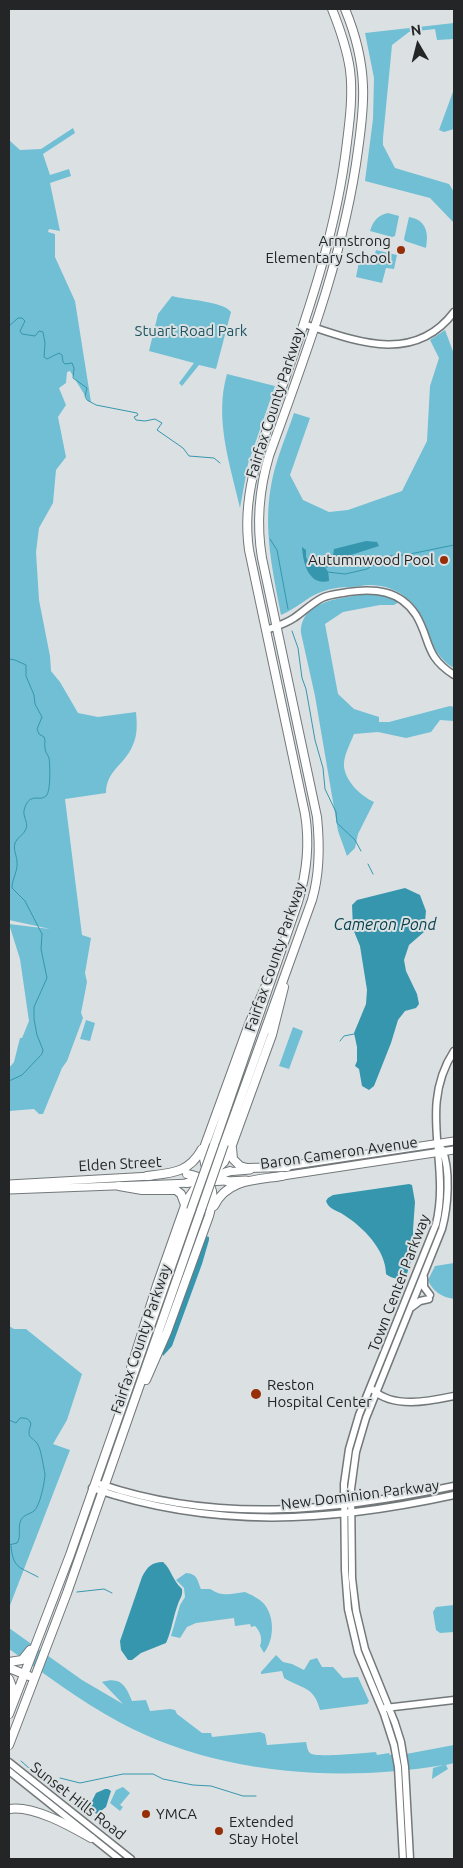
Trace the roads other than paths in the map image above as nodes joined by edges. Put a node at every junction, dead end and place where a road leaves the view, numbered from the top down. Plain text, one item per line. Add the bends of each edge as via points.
1 (332, 9) edge
2 (345, 9) edge
3 (454, 312) edge
4 (304, 324) junction
5 (314, 328) junction
6 (277, 626) junction
7 (266, 630) junction
8 (454, 674) edge
9 (294, 914) junction
10 (299, 937) junction
11 (454, 1051) edge
12 (454, 1141) edge
13 (439, 1144) junction
14 (205, 1145) junction
15 (232, 1145) junction
16 (454, 1150) edge
17 (441, 1152) junction
18 (287, 1167) junction
19 (232, 1171) joint
20 (213, 1173) junction
21 (187, 1174) junction
22 (147, 1176) junction
23 (282, 1176) junction
24 (204, 1181) junction
25 (227, 1181) junction
26 (187, 1183) joint
27 (9, 1184) edge
28 (119, 1186) junction
29 (9, 1190) edge
30 (188, 1207) junction
31 (209, 1216) junction
32 (424, 1275) junction
33 (410, 1310) junction
34 (369, 1390) junction
35 (376, 1393) junction
36 (126, 1396) junction
37 (454, 1396) edge
38 (114, 1428) junction
39 (123, 1432) junction
40 (99, 1486) junction
41 (454, 1486) edge
42 (454, 1495) edge
43 (347, 1504) junction
44 (347, 1512) junction
45 (41, 1634) junction
46 (9, 1662) edge
47 (9, 1668) edge
48 (9, 1673) edge
49 (24, 1676) junction
50 (9, 1679) edge
51 (34, 1680) junction
52 (454, 1700) edge
53 (9, 1703) edge
54 (382, 1708) junction
55 (389, 1708) junction
56 (9, 1714) edge
57 (9, 1745) edge
58 (9, 1762) edge
59 (9, 1771) edge
60 (9, 1808) edge
61 (91, 1838) junction
62 (119, 1859) edge
63 (131, 1859) edge
64 (403, 1859) edge
65 (410, 1859) edge

1 - 4 highway, Fairfax County Parkway via 347,56 351,105 338,201
2 - 5 highway, Fairfax County Parkway via 359,54 362,112 349,207
3 - 5 main road via 431,334 393,345 371,344
4 - 5 main road
4 - 7 highway, Fairfax County Parkway via 257,458 248,497 248,540
5 - 6 highway, Fairfax County Parkway via 269,456 259,499 260,546
6 - 7 main road
6 - 8 main road via 328,596 362,590 383,591 413,610 432,655
6 - 10 highway, Fairfax County Parkway via 319,833 317,881
7 - 9 highway, Fairfax County Parkway via 308,832 306,872
9 - 14 highway
9 - 30 highway, Fairfax County Parkway, bridge via 214,1145
10 - 15 highway via 272,1035
10 - 39 highway, Fairfax County Parkway, bridge
11 - 13 main road, Town Center Parkway via 444,1070 436,1098
12 - 13 main road, Baron Cameron Avenue
13 - 17 main road, Town Center Parkway
13 - 18 main road, Baron Cameron Avenue
14 - 20 highway via 204,1162
14 - 22 highway via 194,1162 184,1169
15 - 18 highway via 232,1157 240,1166
15 - 20 highway via 224,1162
16 - 17 main road, Baron Cameron Avenue
17 - 23 main road, Baron Cameron Avenue
17 - 32 main road, Town Center Parkway via 448,1184 446,1212
17 - 34 main road, Town Center Parkway via 442,1192 436,1224
18 - 19 main road, Baron Cameron Avenue
19 - 20 highway
20 - 21 main road, Elden Street
20 - 24 highway
20 - 25 highway
21 - 22 main road, Elden Street
21 - 24 highway
22 - 27 main road, Elden Street
23 - 25 main road, Baron Cameron Avenue
23 - 31 highway via 229,1188 217,1200
24 - 25 main road
24 - 26 highway
24 - 30 highway via 193,1191
24 - 31 highway via 212,1188 213,1194
26 - 28 main road, Elden Street
28 - 29 main road, Elden Street
28 - 30 highway via 176,1190
30 - 36 highway, Fairfax County Parkway
30 - 38 highway via 142,1328
31 - 39 highway via 167,1332
32 - 33 main road, Town Center Parkway
32 - 33 main road via 429,1297
33 - 35 main road, Town Center Parkway
34 - 35 main road
34 - 43 main road, Town Center Parkway via 349,1449 345,1477
35 - 37 main road via 414,1402
35 - 43 main road, Town Center Parkway via 356,1452
36 - 38 highway, Fairfax County Parkway
36 - 40 highway via 126,1407
38 - 40 highway, Fairfax County Parkway
39 - 40 highway, Fairfax County Parkway
40 - 43 main road, New Dominion Parkway via 163,1501 218,1508 278,1510
40 - 44 main road, New Dominion Parkway via 158,1507 227,1517 279,1518
40 - 45 highway, Fairfax County Parkway
40 - 51 highway, Fairfax County Parkway
41 - 43 main road, New Dominion Parkway
42 - 44 main road, New Dominion Parkway
43 - 44 main road, Town Center Parkway
44 - 54 main road, Town Center Parkway via 346,1589 350,1621 361,1660
44 - 55 main road, Town Center Parkway via 357,1616 365,1649
45 - 46 highway via 24,1658
45 - 49 highway, Fairfax County Parkway
47 - 49 highway
48 - 49 highway
49 - 51 highway
49 - 56 highway, Fairfax County Parkway
50 - 53 highway via 12,1686
51 - 57 highway, Fairfax County Parkway
52 - 55 main road
54 - 55 main road
54 - 64 main road, Town Center Parkway via 397,1758
55 - 65 main road, Town Center Parkway via 399,1733 404,1759
58 - 63 main road, Sunset Hills Road
59 - 61 main road, Sunset Hills Road
60 - 61 highway via 29,1810
61 - 62 main road, Sunset Hills Road

